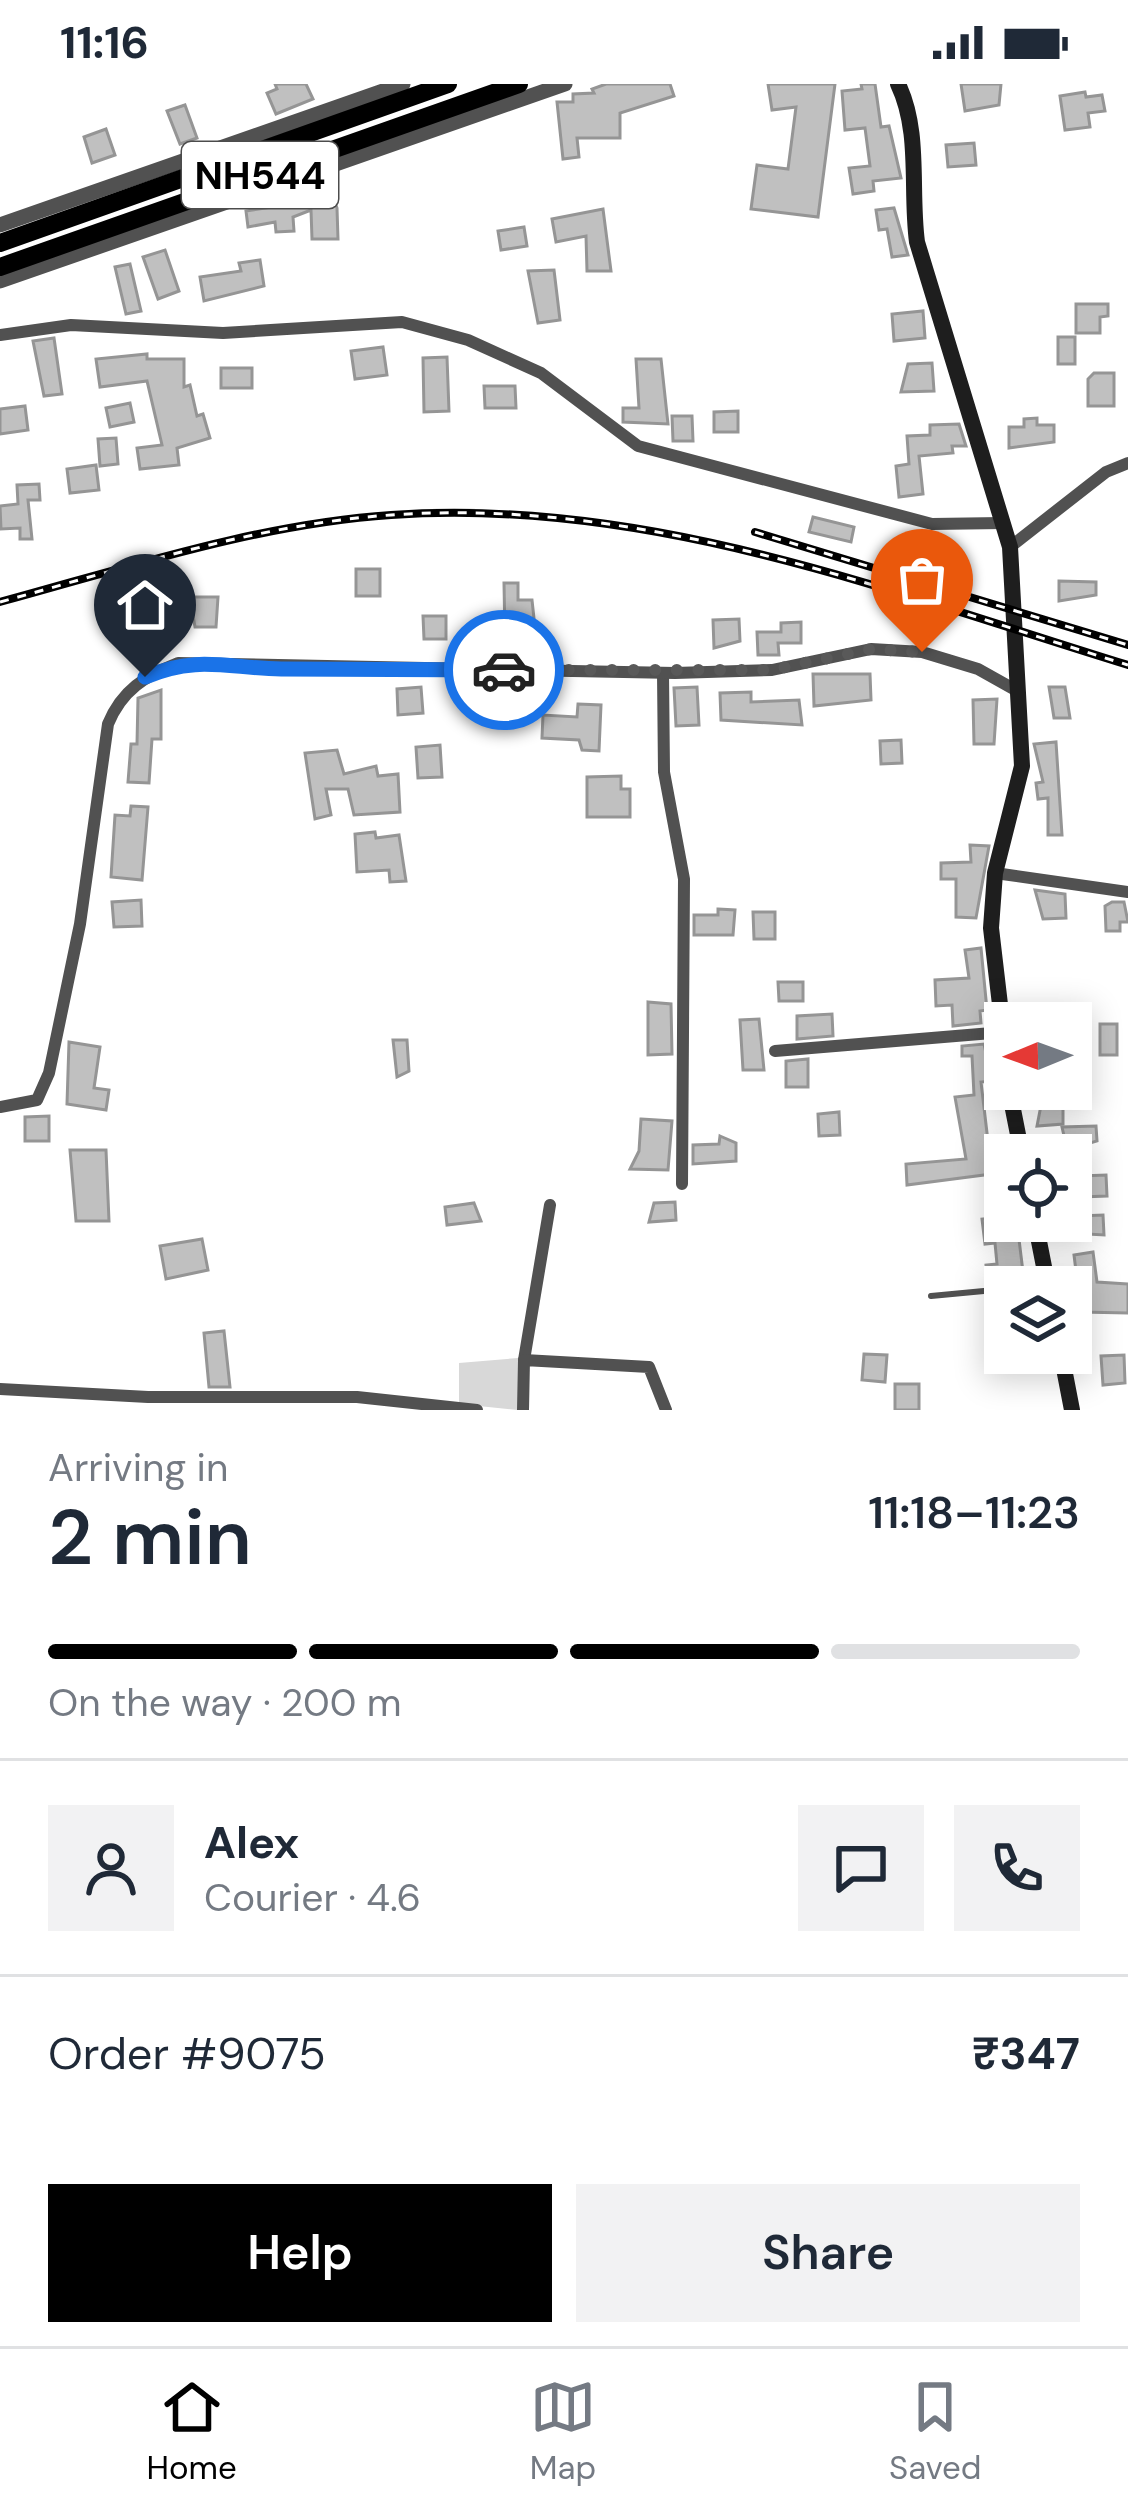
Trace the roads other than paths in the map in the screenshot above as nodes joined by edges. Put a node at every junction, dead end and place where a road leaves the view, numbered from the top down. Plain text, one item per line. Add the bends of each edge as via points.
1 (403, 84) edge
2 (448, 84) edge
3 (519, 84) edge
4 (565, 84) edge
5 (898, 84) edge
6 (0, 225) edge
7 (0, 243) edge
8 (0, 267) edge
9 (0, 281) edge
10 (0, 335) edge
11 (1128, 464) edge
12 (1002, 523) junction
13 (1010, 547) junction
14 (663, 673) junction
15 (1019, 692) junction
16 (995, 873) junction
17 (1128, 892) edge
18 (1000, 1002) edge
19 (984, 1034) edge
20 (776, 1051) dead end
21 (0, 1107) edge
22 (682, 1184) dead end
23 (550, 1205) dead end
24 (984, 1291) edge
25 (932, 1296) dead end
26 (524, 1360) junction
27 (1065, 1374) edge
28 (0, 1389) edge
29 (477, 1410) edge
30 (523, 1410) edge
31 (666, 1410) edge
32 (1072, 1410) edge

1 - 6 street
2 - 7 highway, NH544
3 - 8 highway, NH544
4 - 9 street
5 - 12 main road via 914,126 917,242
10 - 12 street via 71,325 223,333 402,322 468,340 541,374 638,446 932,524
11 - 13 street via 1106,472
12 - 13 main road
13 - 15 main road
14 - 15 street via 772,670 871,649 922,652
14 - 21 street via 263,669 227,662 178,663 145,677 108,724 49,1073 37,1100
14 - 22 street via 664,772 683,879
15 - 16 main road via 1022,766
16 - 17 street
16 - 18 main road via 991,928
19 - 20 street
23 - 26 street
24 - 25 lane
26 - 30 street
26 - 31 street via 649,1366
27 - 32 main road
28 - 29 street via 357,1397

